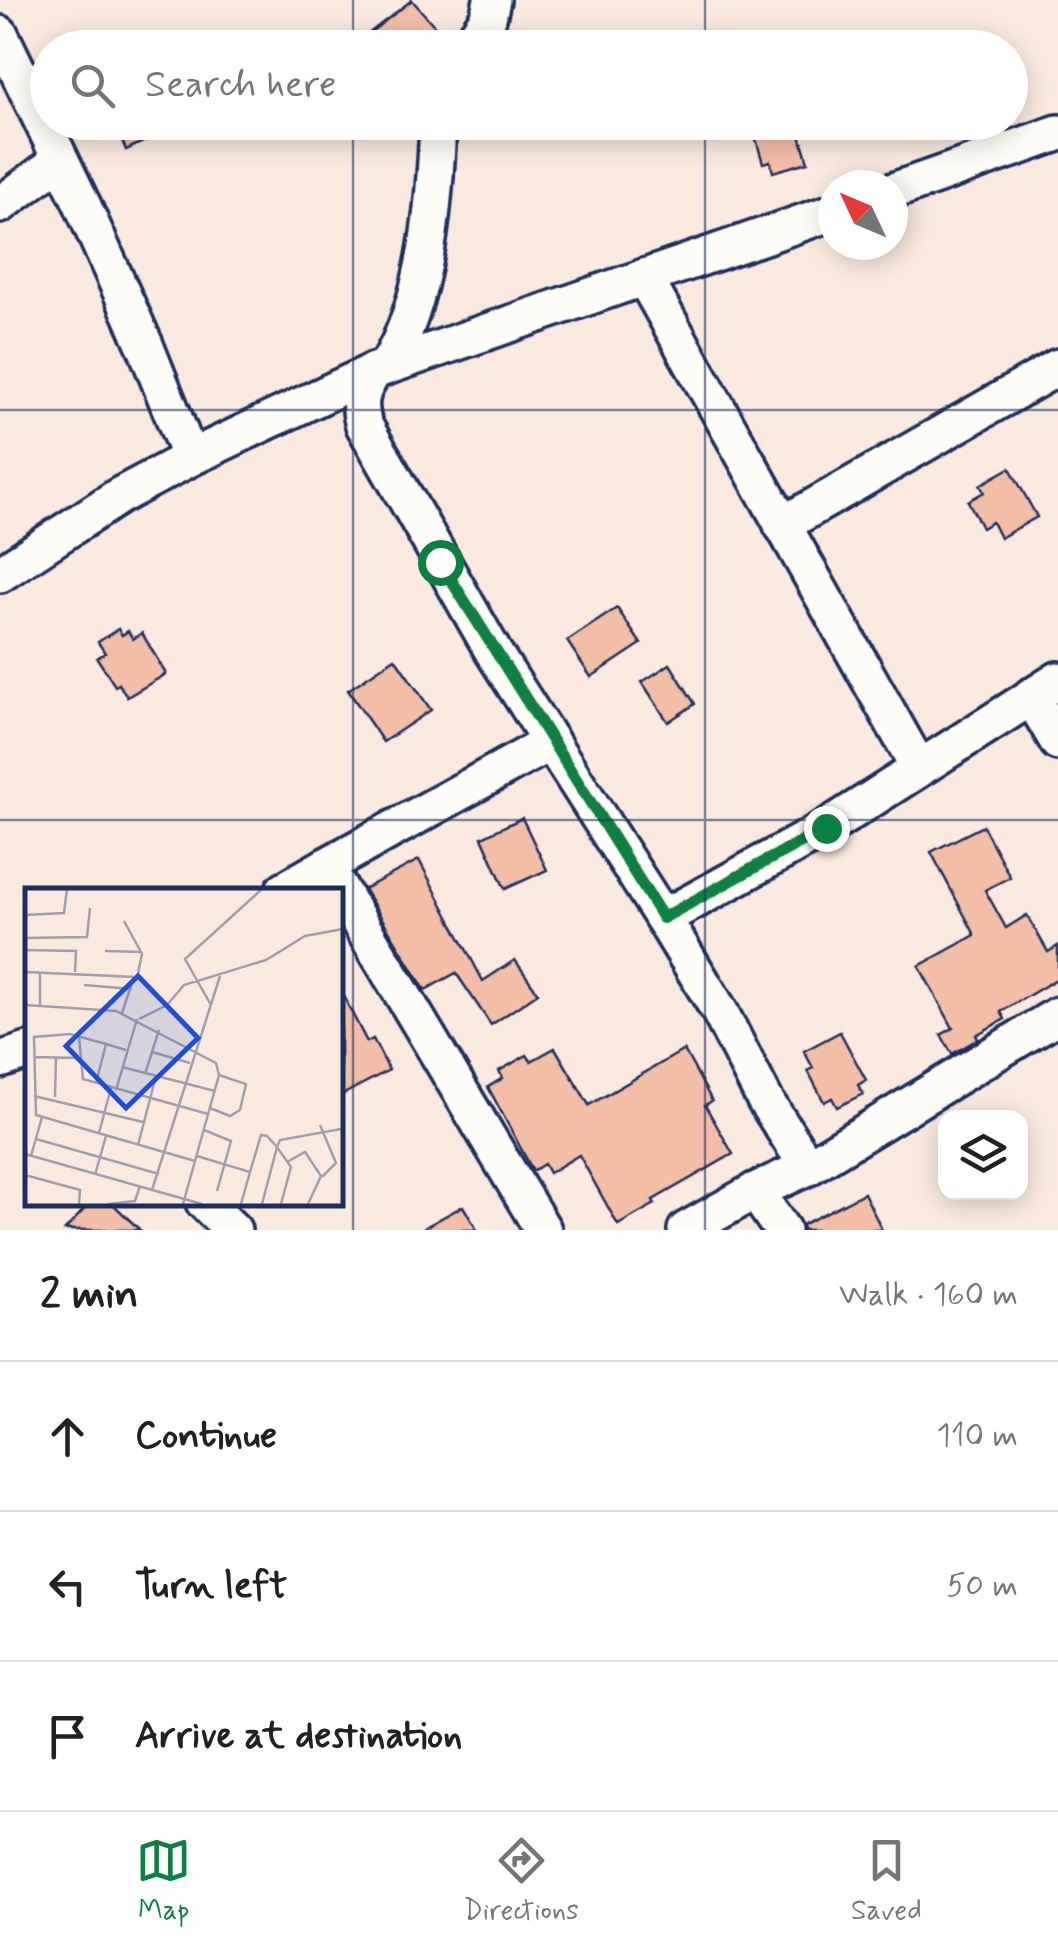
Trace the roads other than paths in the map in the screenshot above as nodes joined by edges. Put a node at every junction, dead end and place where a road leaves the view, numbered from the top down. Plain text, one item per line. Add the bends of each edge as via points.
1 (492, 0) edge
2 (480, 30) edge
3 (1, 32) edge
4 (30, 95) edge
5 (1058, 133) edge
6 (51, 140) edge
7 (437, 140) edge
8 (60, 160) junction
9 (908, 186) edge
10 (0, 206) edge
11 (818, 217) edge
12 (644, 277) junction
13 (1058, 367) edge
14 (380, 368) junction
15 (190, 458) junction
16 (782, 525) junction
17 (0, 574) edge
18 (1045, 688) edge
19 (551, 742) junction
20 (1058, 742) edge
21 (919, 768) junction
22 (326, 866) junction
23 (288, 888) edge
24 (339, 888) edge
25 (342, 893) edge
26 (663, 918) junction
27 (1058, 1015) edge
28 (25, 1052) edge
29 (0, 1060) edge
30 (808, 1167) junction
31 (755, 1191) junction
32 (543, 1230) edge
33 (686, 1230) edge
34 (782, 1230) edge

1 - 2 street
3 - 4 street
5 - 9 street
6 - 8 street
7 - 14 street via 422,268 402,339
8 - 10 street
8 - 15 street
11 - 12 street
12 - 14 street
12 - 16 street
13 - 16 street
14 - 15 street
14 - 19 street via 361,392 364,425
15 - 17 street
16 - 21 street
18 - 20 street
18 - 21 street
19 - 22 street
19 - 26 street
21 - 26 street
22 - 23 street
22 - 24 street
25 - 32 street
26 - 30 street
27 - 30 street
28 - 29 street
30 - 31 street
31 - 33 street
31 - 34 street

